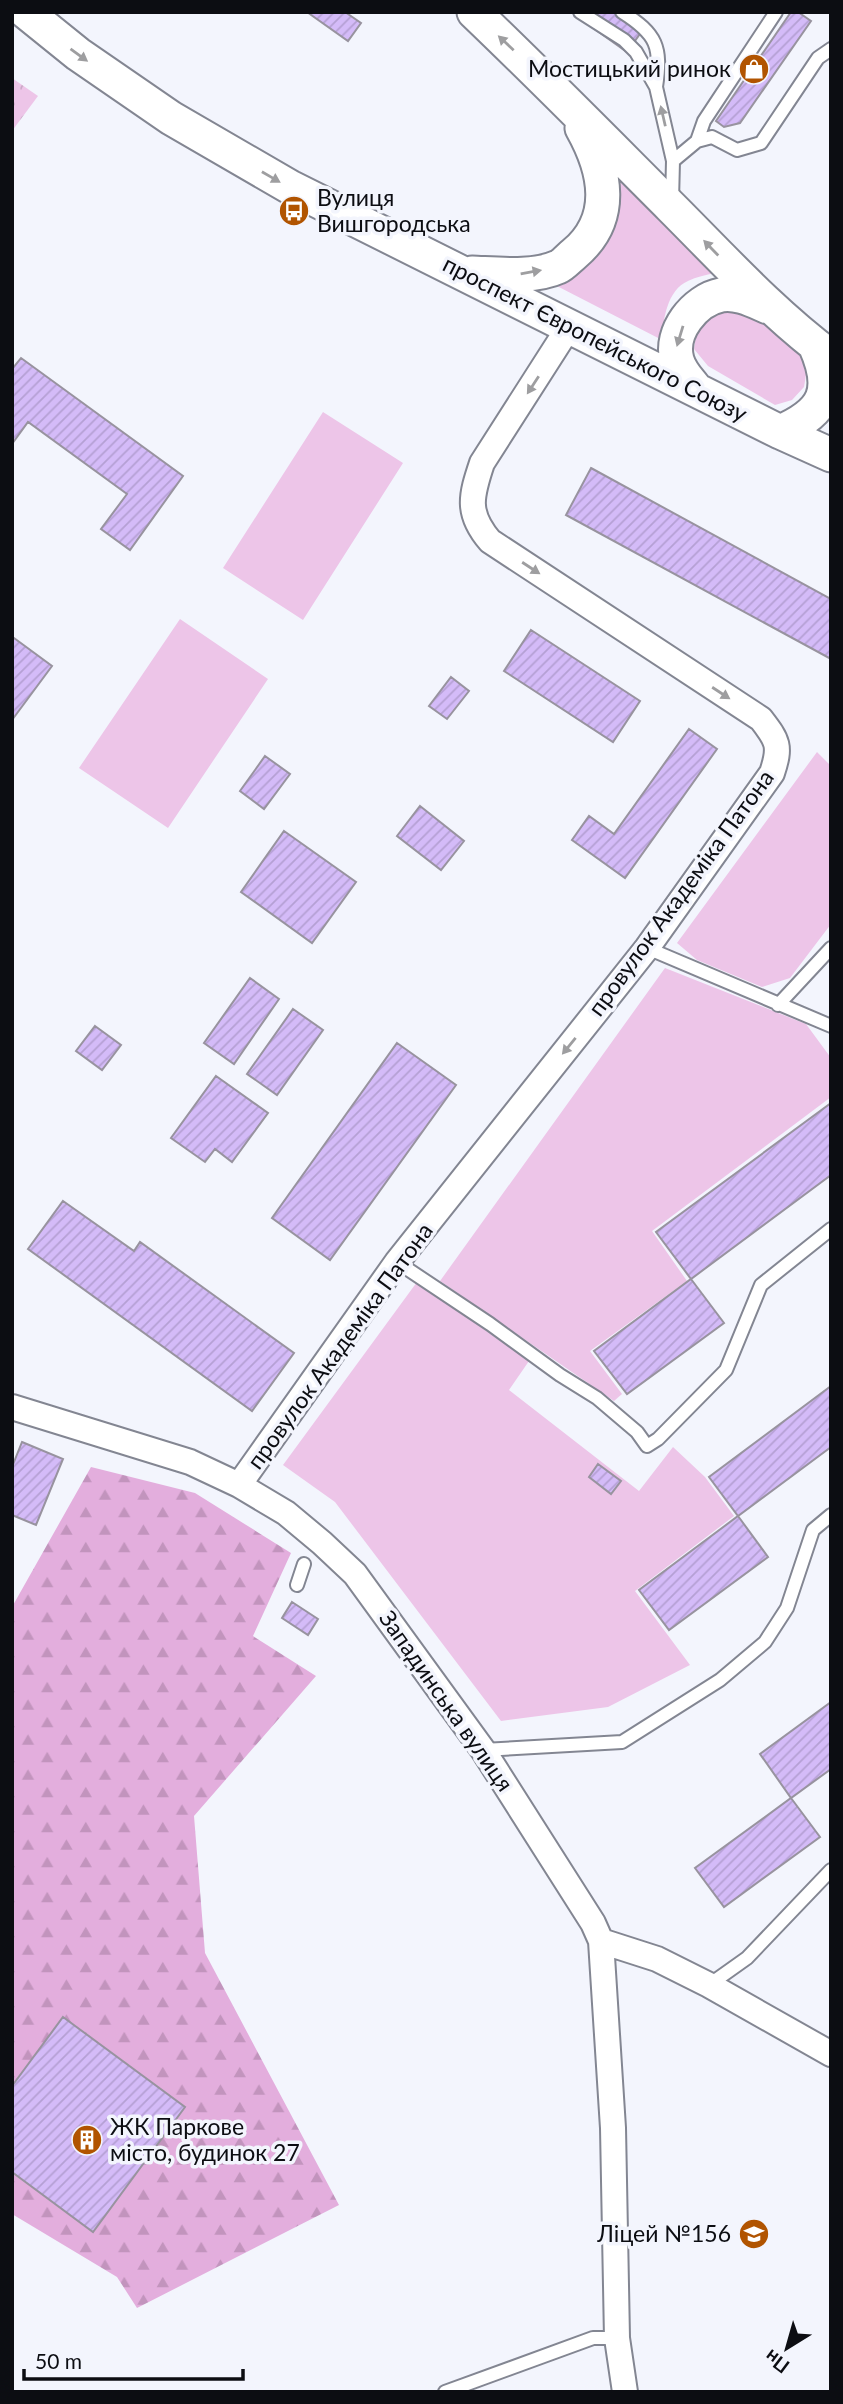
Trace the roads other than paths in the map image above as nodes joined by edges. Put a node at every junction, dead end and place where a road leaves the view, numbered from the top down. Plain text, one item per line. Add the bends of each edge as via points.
1 (26, 12) edge
2 (474, 12) edge
3 (580, 12) edge
4 (622, 12) edge
5 (776, 12) edge
6 (831, 49) edge
7 (656, 87) junction
8 (571, 108) junction
9 (696, 141) junction
10 (673, 161) junction
11 (672, 208) junction
12 (463, 273) junction
13 (774, 309) junction
14 (569, 327) junction
15 (823, 351) edge
16 (694, 387) junction
17 (812, 450) edge
18 (647, 947) junction
19 (831, 948) edge
20 (778, 1005) junction
21 (831, 1026) edge
22 (831, 1229) edge
23 (397, 1262) junction
24 (12, 1407) edge
25 (239, 1485) junction
26 (831, 1515) edge
27 (304, 1564) dead end
28 (297, 1585) dead end
29 (484, 1750) junction
30 (831, 1870) edge
31 (601, 1941) junction
32 (709, 1984) junction
33 (831, 2054) edge
34 (617, 2338) junction
35 (445, 2392) edge
36 (625, 2392) edge

1 -> 12 main road, проспект Європейського Союзу via 171,118 290,187
8 -> 2 main road
3 - 7 lane via 624,40
4 - 7 lane via 654,40 660,61
5 - 9 lane via 704,121
6 - 9 lane via 818,58 761,143 737,149 712,137
10 -> 7 lane
8 - 11 main road
12 -> 8 main road via 522,274 558,267 587,243 602,214 603,175
9 - 10 lane
10 - 11 lane
13 -> 11 main road
12 - 14 main road, проспект Європейського Союзу
13 - 15 main road
13 -> 16 main road via 744,296 723,294 687,316 676,339 676,357
14 - 16 main road, проспект Європейського Союзу
14 -> 18 street, провулок Академіка Патона via 482,463 475,485 476,525 489,541 761,719 776,739 779,753 772,773
15 - 17 main road via 827,384 822,398 801,422
16 - 17 main road, проспект Європейського Союзу
18 - 20 lane
18 -> 23 street, провулок Академіка Патона
19 - 20 lane
20 - 21 lane
22 - 23 lane via 761,1286 726,1370 647,1446 597,1398
23 - 25 street, провулок Академіка Патона
24 - 25 street, Западинська вулиця via 190,1462
25 - 29 street, Западинська вулиця via 286,1513 355,1574
26 - 29 lane via 813,1530 787,1608 765,1642 720,1680 622,1742
27 - 28 lane
29 - 31 street, Западинська вулиця
30 - 32 lane via 747,1958
31 - 32 street via 657,1959
31 - 34 street
32 - 33 street
34 - 35 lane via 593,2338
34 - 36 street

